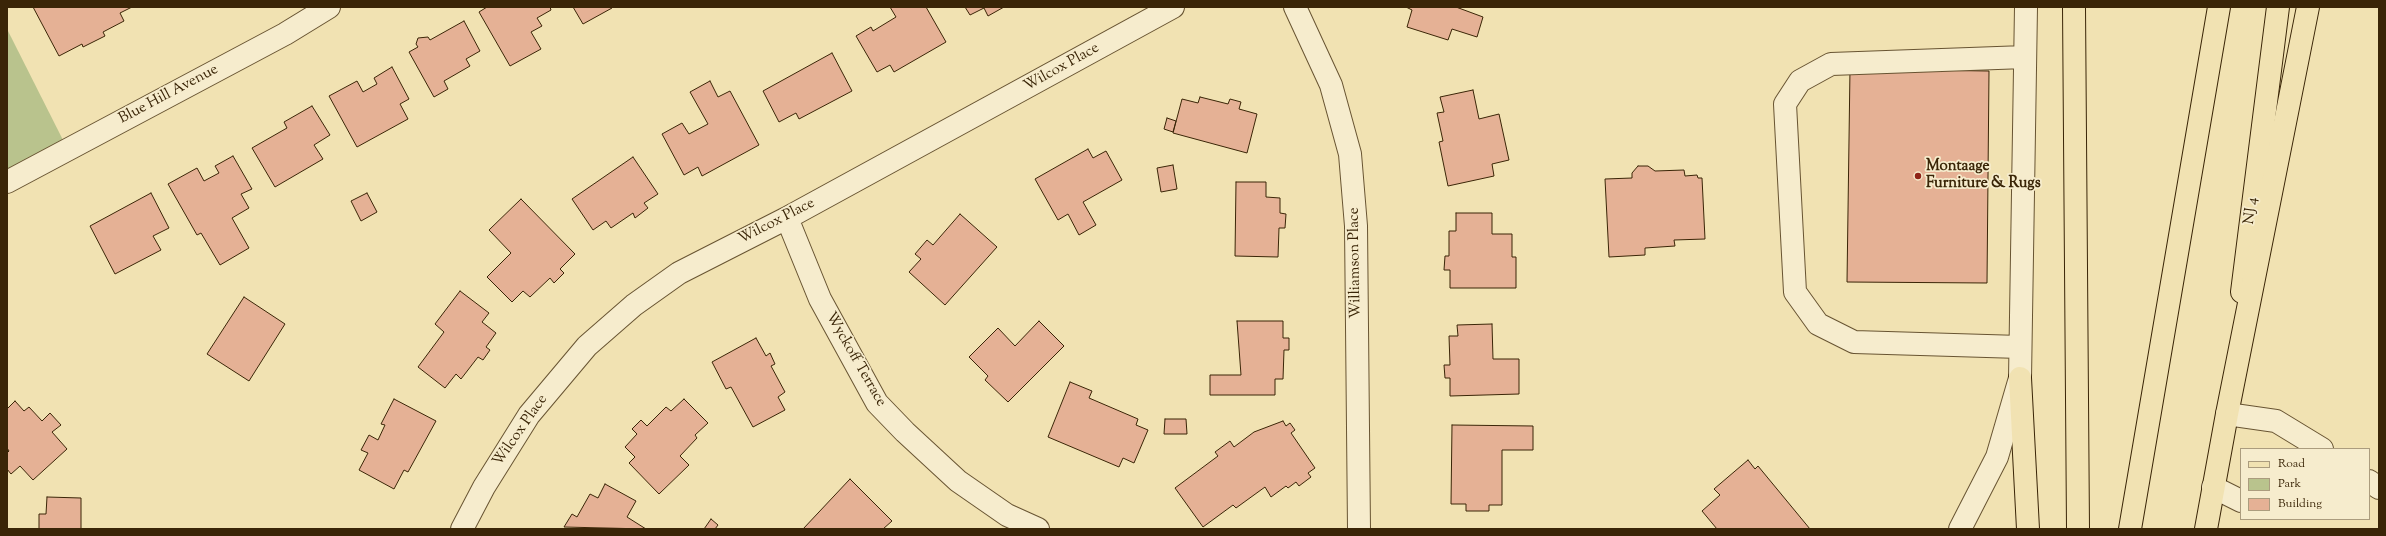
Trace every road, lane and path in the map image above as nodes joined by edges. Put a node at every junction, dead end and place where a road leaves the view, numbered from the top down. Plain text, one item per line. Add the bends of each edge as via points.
1 (329, 7) edge
2 (1173, 7) edge
3 (1296, 7) edge
4 (2026, 7) edge
5 (2074, 7) edge
6 (2086, 7) edge
7 (2220, 7) edge
8 (2278, 7) edge
9 (2308, 7) edge
10 (2319, 7) edge
11 (2025, 57) junction
12 (7, 182) edge
13 (2077, 203) junction
14 (786, 218) junction
15 (2020, 347) junction
16 (2020, 378) junction
17 (2227, 414) junction
18 (2320, 448) edge
19 (2370, 482) edge
20 (2213, 487) junction
21 (2379, 488) edge
22 (2240, 500) edge
23 (462, 529) edge
24 (1038, 529) edge
25 (1359, 529) edge
26 (1960, 529) edge
27 (2028, 529) edge
28 (2078, 529) edge
29 (2130, 529) edge
30 (2206, 529) edge

1 - 12 street, Blue Hill Avenue via 284,34
2 - 14 street, Wilcox Place
3 - 25 street, Williamson Place via 1331,85 1350,154 1356,226
4 - 11 street
5 - 13 main road
6 - 13 main road
7 - 29 main road
8 - 17 main road, NJ 4 / NJ 4
9 - 17 main road
10 - 17 main road
11 - 15 street
11 - 15 street via 1831,64 1800,81 1785,104 1794,292 1818,324 1854,342
13 - 28 main road
14 - 23 street, Wilcox Place via 679,273 634,305 586,346 529,415 484,487
14 - 24 street, Wyckoff Terrace via 820,299 877,403 958,481 1006,515
15 - 16 street
16 - 26 street via 1997,457
16 - 27 main road
17 - 18 street via 2276,421
17 - 20 main road, NJ 4
19 - 21 street
20 - 22 street
20 - 30 main road, NJ 4

